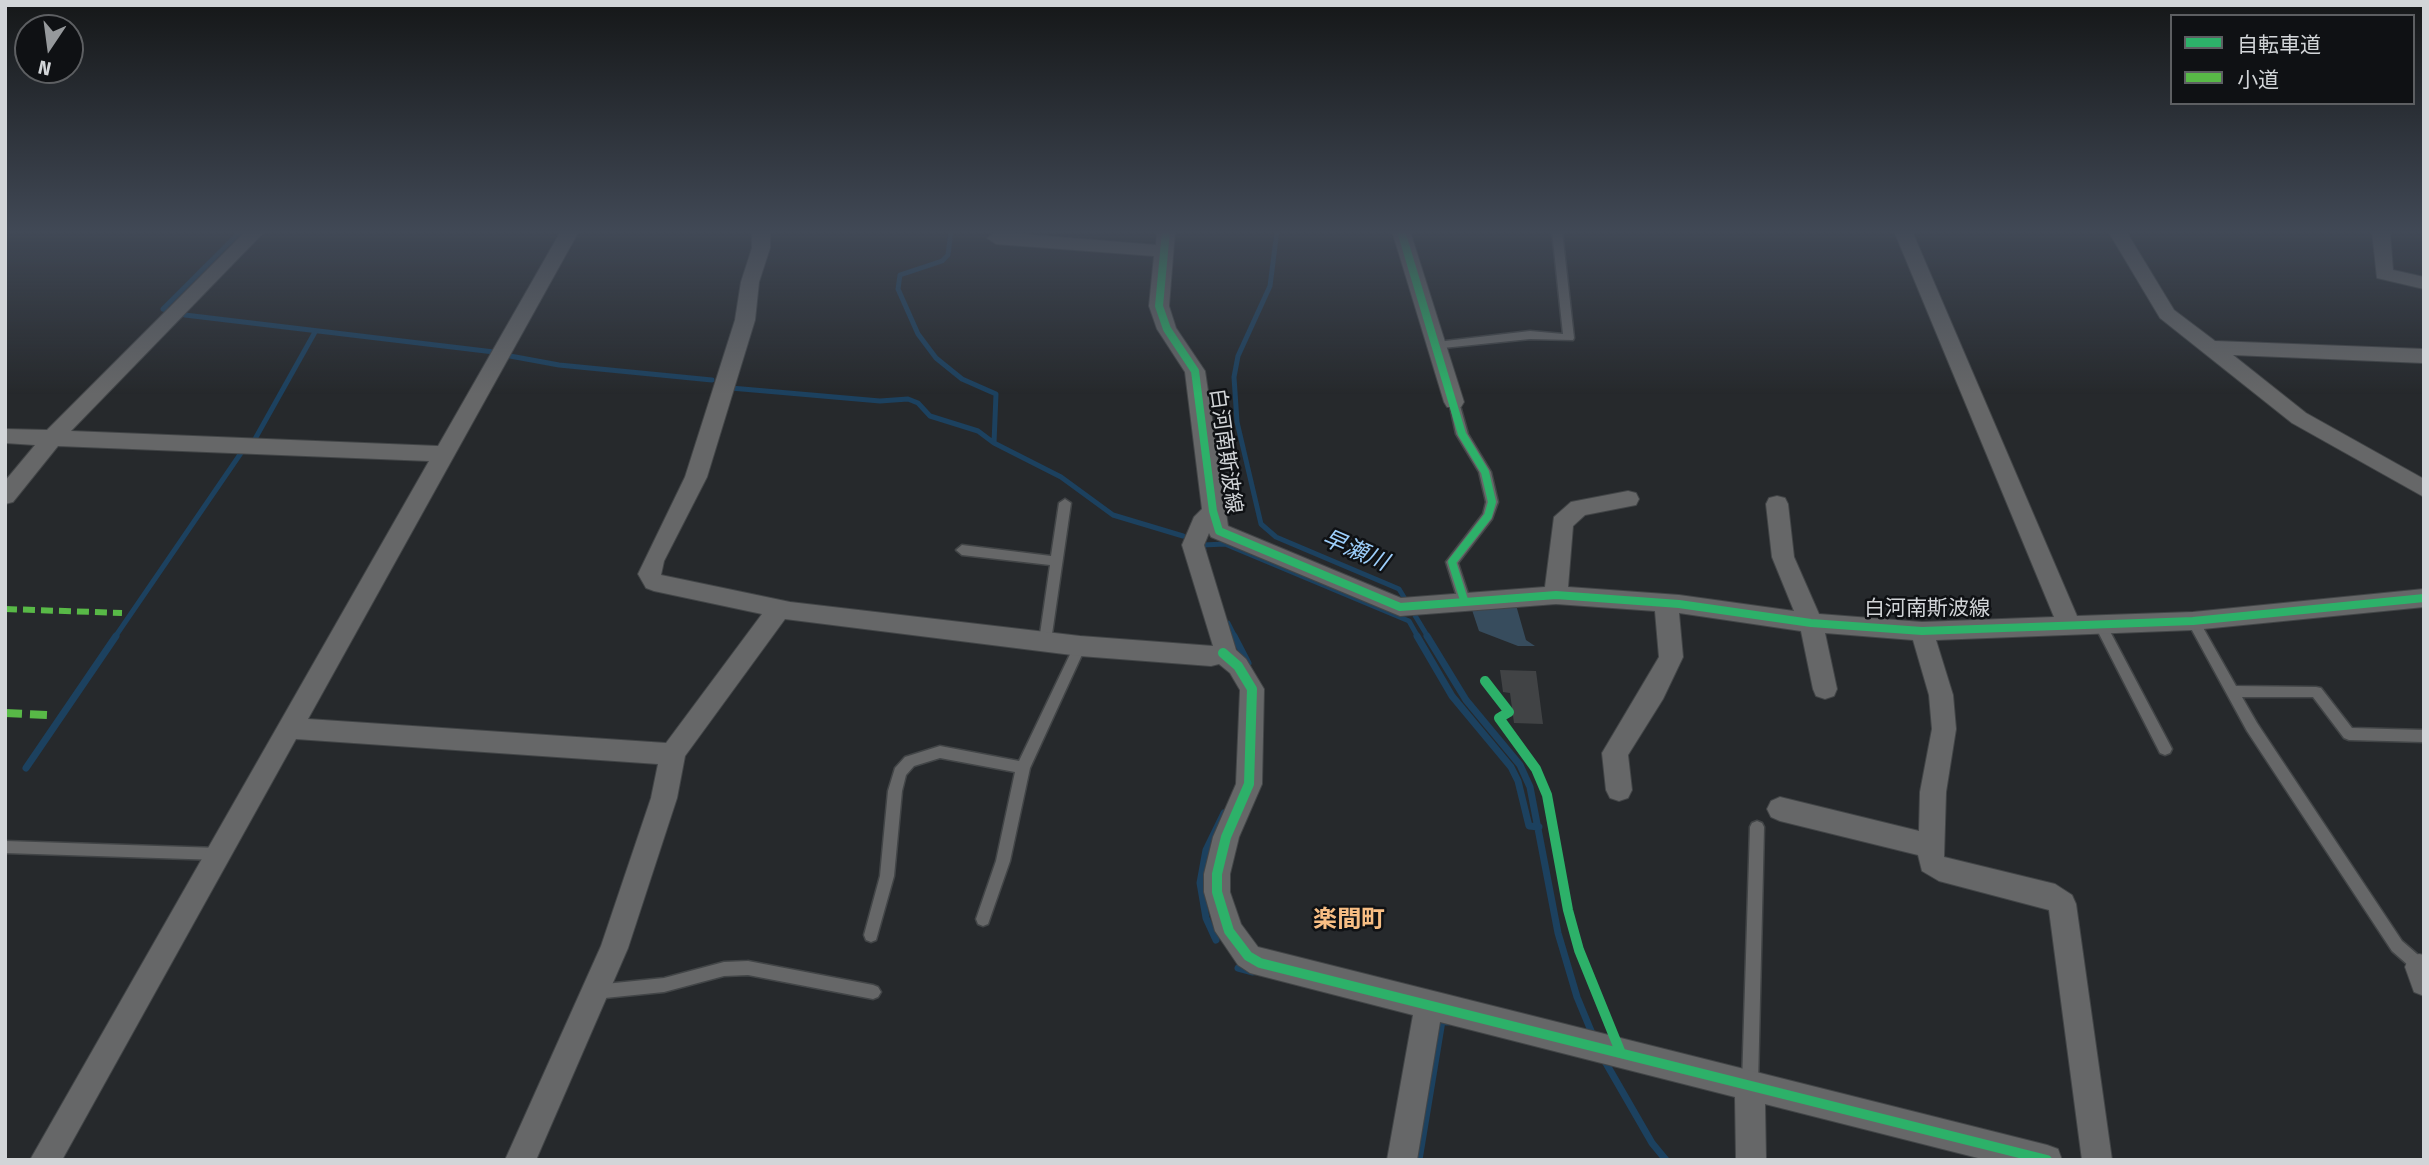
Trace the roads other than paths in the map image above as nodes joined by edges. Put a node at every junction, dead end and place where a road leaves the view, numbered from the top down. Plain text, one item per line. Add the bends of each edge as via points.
1 (202, 285) edge
2 (539, 285) edge
3 (750, 285) edge
4 (1161, 285) edge
5 (1418, 285) edge
6 (1563, 285) edge
7 (1926, 285) edge
8 (2149, 285) edge
9 (1437, 346) junction
10 (2211, 348) junction
11 (2424, 356) edge
12 (1454, 402) joint
13 (5, 436) edge
14 (53, 437) junction
15 (441, 454) junction
16 (2424, 489) edge
17 (5, 496) edge
18 (1628, 499) dead end
19 (1065, 503) dead end
20 (1777, 504) dead end
21 (1213, 511) junction
22 (962, 550) dead end
23 (1056, 561) junction
24 (1556, 595) junction
25 (2424, 598) edge
26 (1464, 600) junction
27 (1667, 604) junction
28 (779, 609) junction
29 (2193, 621) junction
30 (1811, 623) junction
31 (2069, 624) junction
32 (2100, 624) junction
33 (1922, 632) junction
34 (1045, 641) junction
35 (1080, 646) junction
36 (1223, 653) junction
37 (1825, 689) dead end
38 (2233, 691) junction
39 (289, 728) junction
40 (2424, 736) edge
41 (2165, 749) dead end
42 (673, 754) junction
43 (1024, 768) junction
44 (1619, 790) dead end
45 (1780, 808) dead end
46 (1757, 827) dead end
47 (1930, 846) junction
48 (5, 847) edge
49 (219, 854) junction
50 (983, 919) dead end
51 (871, 935) dead end
52 (2422, 972) edge
53 (595, 992) junction
54 (873, 992) dead end
55 (1429, 1005) junction
56 (1750, 1084) junction
57 (45, 1160) edge
58 (520, 1160) edge
59 (1402, 1160) edge
60 (1751, 1160) edge
61 (2047, 1160) edge
62 (2097, 1160) edge

1 - 14 street
2 - 15 street
3 - 28 street via 745,320 696,477 649,574 654,582 667,587
4 - 21 street, 白河南斯波線 via 1159,306 1167,329 1195,371
5 - 9 street
6 - 9 lane via 1569,338 1530,335
7 - 31 street
8 - 10 street via 2167,314
9 - 12 street
10 - 11 street
10 - 16 street via 2300,418
12 - 26 lane via 1462,434 1485,472 1492,502 1489,516 1452,562
13 - 14 street
14 - 15 street
14 - 17 street
15 - 39 street
18 - 24 street via 1579,508 1562,523
19 - 23 lane
20 - 30 street via 1783,557
21 - 26 street, 白河南斯波線 via 1219,531 1228,537 1400,607
21 - 36 street via 1193,545 1225,646
22 - 23 lane
23 - 34 lane
24 - 26 street, 白河南斯波線
24 - 27 street, 白河南斯波線
25 - 29 street, 白河南斯波線
27 - 30 street, 白河南斯波線
27 - 44 street via 1671,657 1615,753
28 - 34 street
28 - 42 street
29 - 32 street, 白河南斯波線
29 - 38 lane
30 - 33 street, 白河南斯波線
30 - 37 street
31 - 32 street, 白河南斯波線
31 - 33 street, 白河南斯波線
32 - 41 lane
33 - 47 street via 1941,695 1944,729
34 - 35 street
35 - 36 street via 1211,656
35 - 43 lane
36 - 55 street via 1238,666 1252,689 1249,784 1226,837 1217,874 1222,915 1236,945 1260,963
38 - 40 lane via 2316,692 2349,734
38 - 52 lane via 2397,946
39 - 42 street
39 - 49 street
42 - 53 street via 664,797
43 - 50 lane via 1003,861
43 - 51 lane via 940,752 910,761 900,772 895,791 887,876
45 - 47 street
46 - 56 lane
47 - 62 street via 1931,863 1939,869 2055,897 2062,904
48 - 49 lane
49 - 57 street
53 - 54 lane via 748,968
53 - 58 street
55 - 56 street
55 - 59 street
56 - 60 street
56 - 61 street

